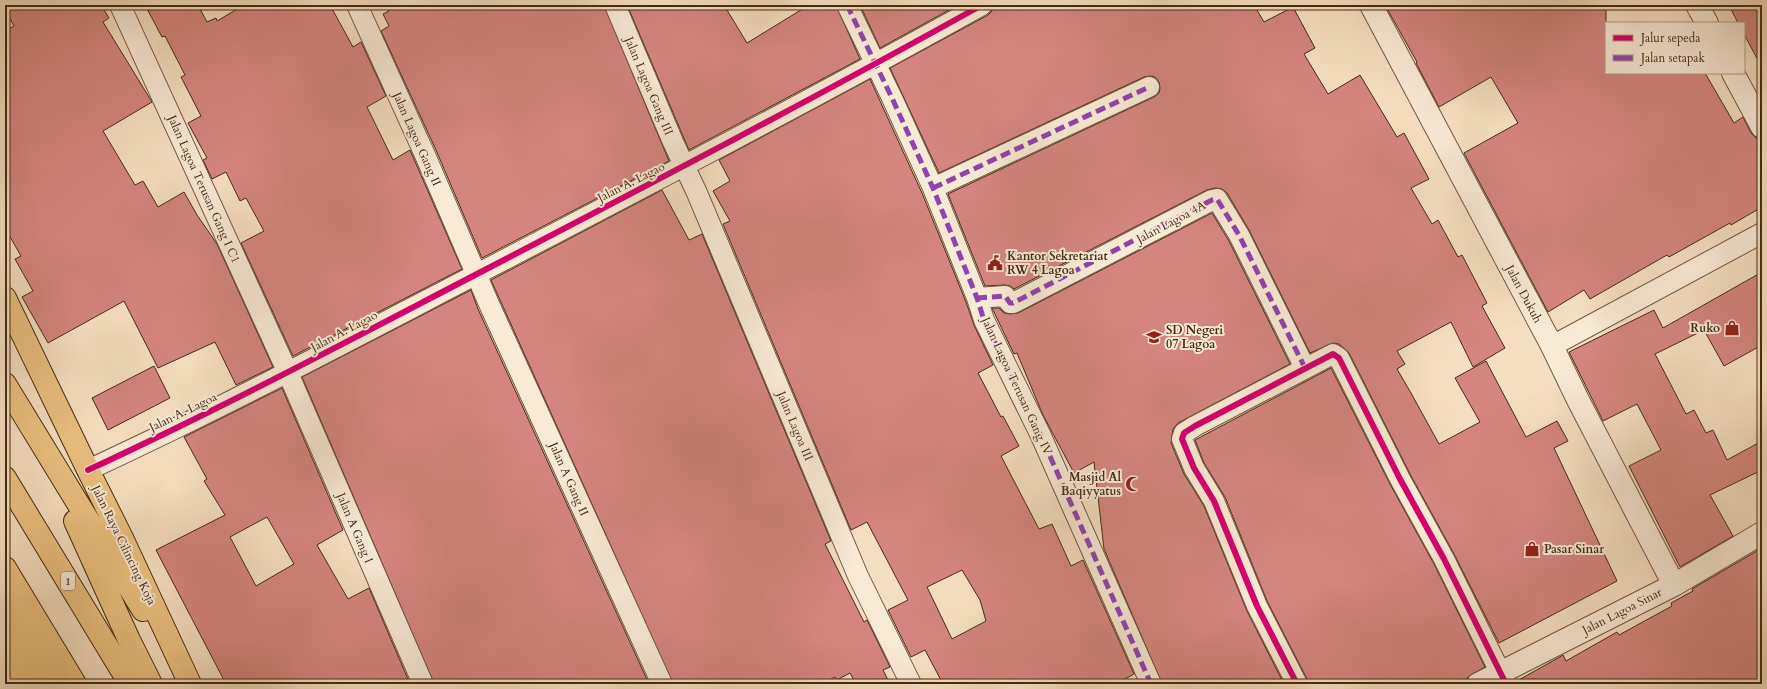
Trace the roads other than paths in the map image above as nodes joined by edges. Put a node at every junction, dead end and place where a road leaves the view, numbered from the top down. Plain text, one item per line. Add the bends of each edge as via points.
1 (120, 5) edge
2 (357, 5) edge
3 (615, 5) edge
4 (847, 5) edge
5 (982, 5) edge
6 (1371, 5) edge
7 (1697, 5) edge
8 (1706, 22) edge
9 (875, 65) junction
10 (1734, 74) edge
11 (1149, 87) dead end
12 (1762, 127) edge
13 (684, 167) junction
14 (933, 188) junction
15 (1762, 233) edge
16 (476, 274) junction
17 (5, 298) edge
18 (978, 298) junction
19 (1552, 346) junction
20 (1306, 368) junction
21 (288, 373) junction
22 (5, 384) edge
23 (50, 461) junction
24 (88, 470) junction
25 (5, 478) edge
26 (1762, 533) edge
27 (5, 568) edge
28 (1674, 585) junction
29 (5, 604) edge
30 (5, 645) edge
31 (5, 677) edge
32 (1503, 678) edge
33 (10, 684) edge
34 (27, 684) edge
35 (51, 684) edge
36 (76, 684) edge
37 (130, 684) edge
38 (152, 684) edge
39 (188, 684) edge
40 (423, 684) edge
41 (662, 684) edge
42 (910, 684) edge
43 (1151, 684) edge
44 (1298, 684) edge
45 (1478, 684) edge

1 - 21 street, Jalan Lagoa Terusan Gang I C1
2 - 16 street, Jalan Lagoa Gang II
3 - 13 street, Jalan Lagoa Gang III
4 - 9 street, Jalan Lagoa Terusan Gang IV
5 - 9 street, Jalan A. Lagao
6 - 19 street, Jalan Dukuh
7 - 8 street
9 - 13 street, Jalan A. Lagao
9 - 14 street, Jalan Lagoa Terusan Gang IV
10 - 12 street
11 - 14 street
13 - 16 street, Jalan A. Lagao
13 - 42 street, Jalan Lagoa III via 858,576
14 - 18 street, Jalan Lagoa Terusan Gang IV
15 - 19 street
16 - 21 street, Jalan A. Lagao
16 - 41 street, Jalan A Gang II
17 - 24 highway, Jalan Raya Cilincing Koja
18 - 20 street, Jalan Lagoa 4A via 1005,296 1011,304 1217,199 1239,235
18 - 43 street, Jalan Lagoa Terusan Gang IV via 984,320 1041,436
19 - 28 street, Jalan Dukuh
20 - 32 street via 1333,354 1339,358
20 - 44 street via 1195,426 1184,433 1182,439 1194,468 1214,502 1257,606
21 - 24 street, Jalan A. Lagoa
21 - 40 street, Jalan A Gang I
22 - 23 highway, Jalan Raya Cilincing Koja
23 - 38 highway, Jalan Raya Cilincing Koja via 88,554
23 - 39 highway, Jalan Raya Cilincing Koja
24 - 39 highway, Jalan Raya Cilincing Koja via 122,538
25 - 37 highway, 1
26 - 28 street, Jalan Lagoa Sinar
27 - 36 highway
28 - 32 street, Jalan Lagoa Sinar
29 - 35 highway
30 - 34 highway
31 - 33 lane
32 - 45 street, Jalan Lagoa Sinar

